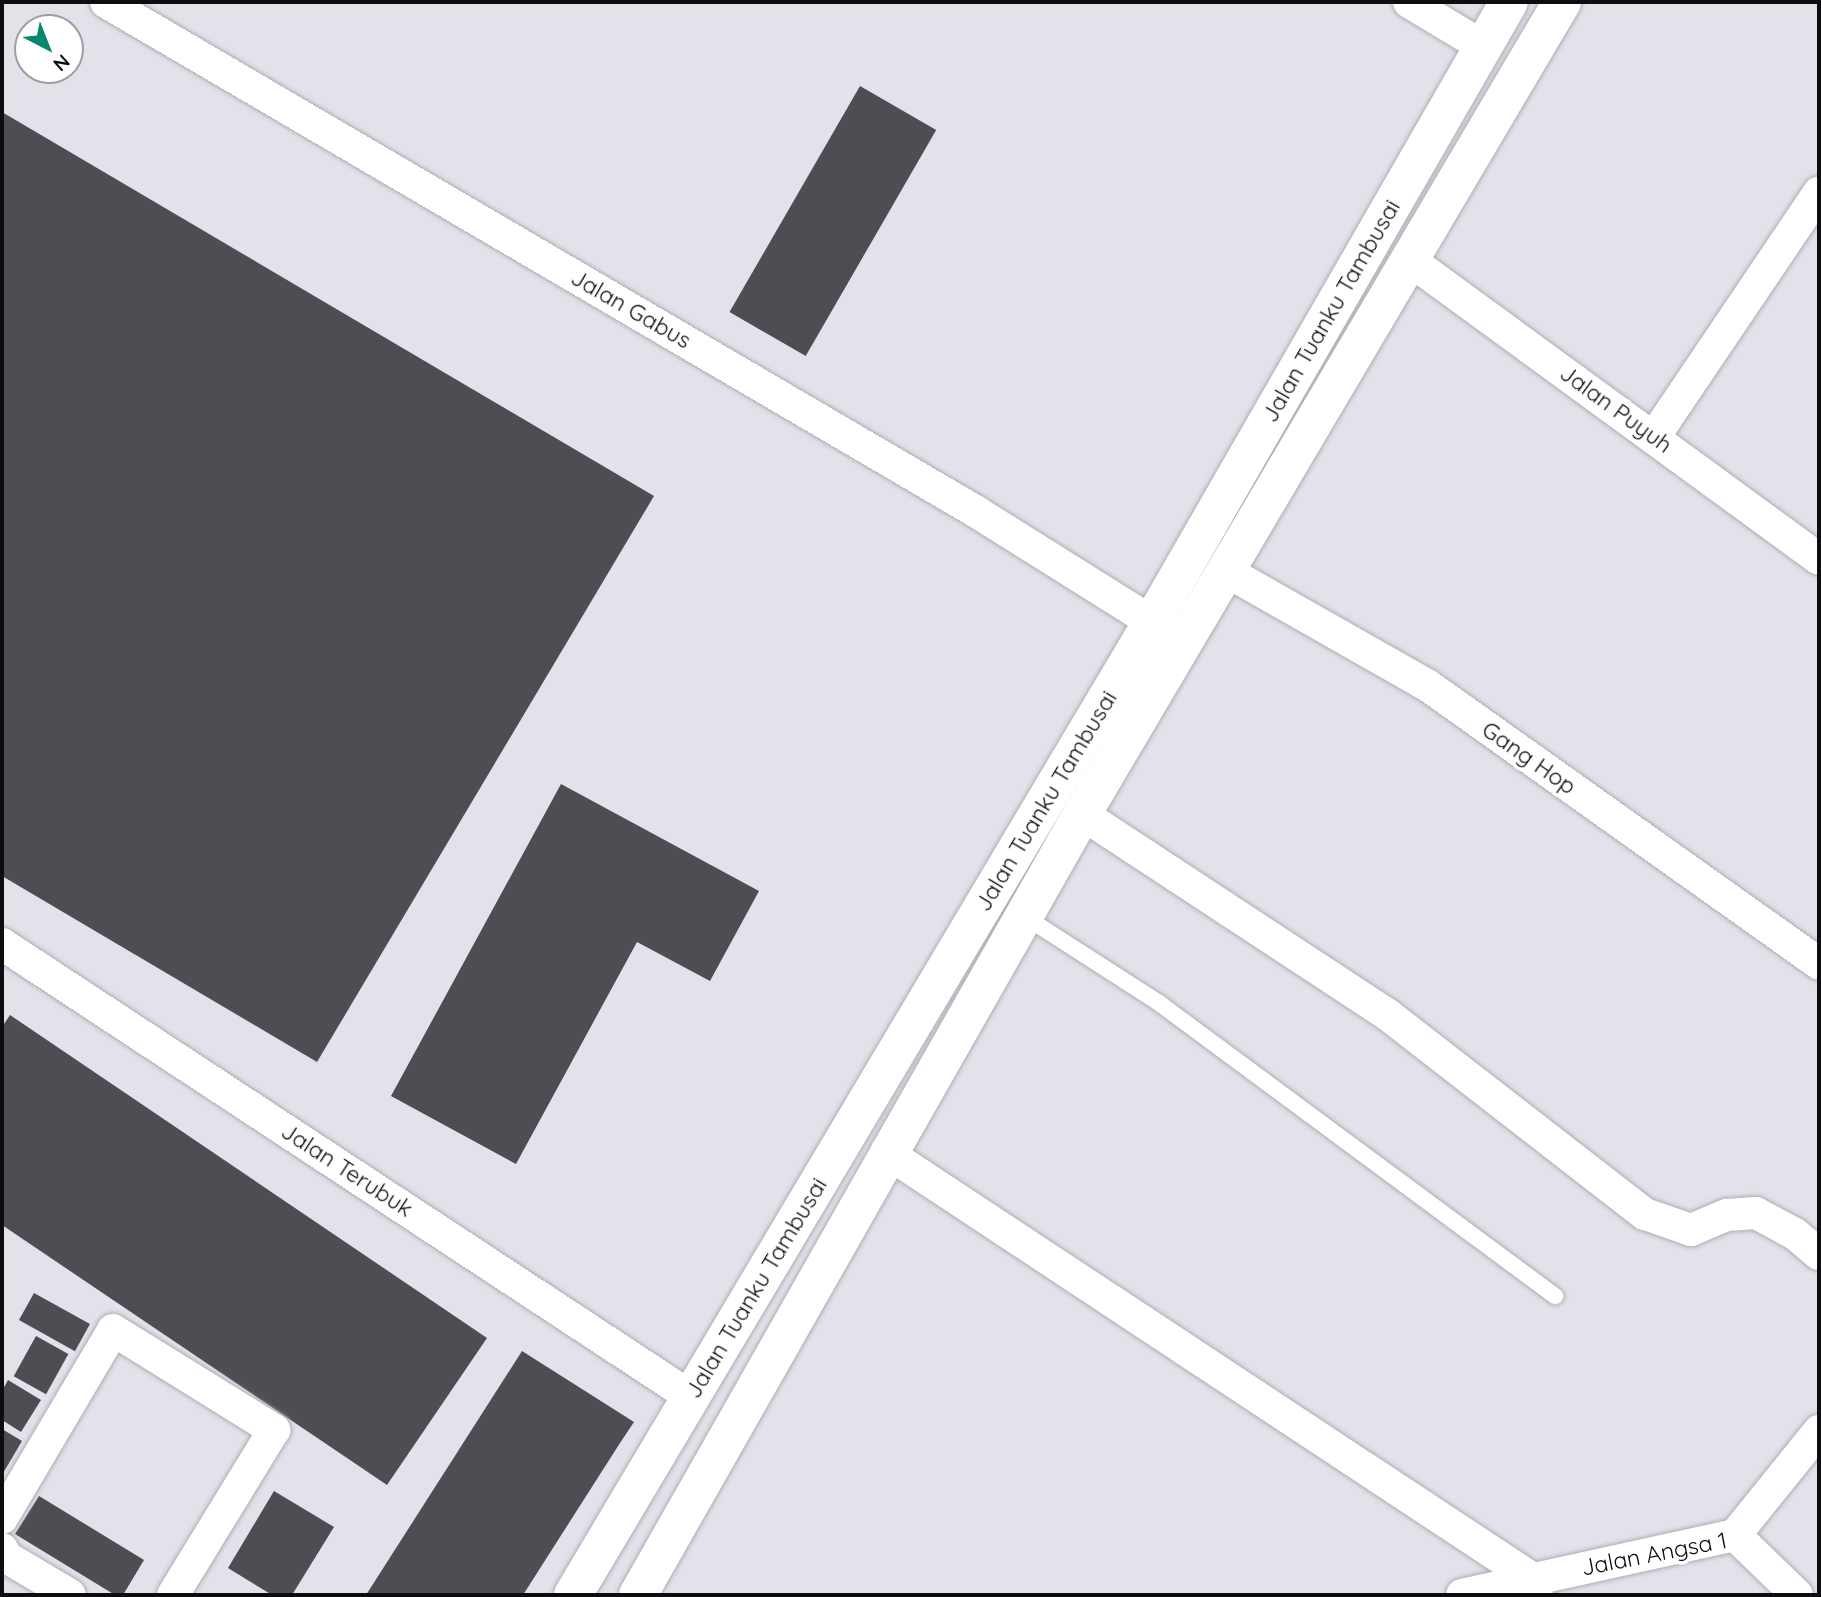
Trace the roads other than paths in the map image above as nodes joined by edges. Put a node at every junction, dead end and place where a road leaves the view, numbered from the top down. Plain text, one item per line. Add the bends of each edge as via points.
1 (106, 2) edge
2 (1409, 2) edge
3 (1509, 2) edge
4 (1562, 2) edge
5 (1483, 47) junction
6 (1819, 192) edge
7 (1411, 261) junction
8 (1654, 437) junction
9 (1819, 558) edge
10 (1226, 571) junction
11 (1152, 622) junction
12 (1082, 814) junction
13 (1024, 916) junction
14 (2, 944) edge
15 (1819, 964) edge
16 (886, 1152) junction
17 (1819, 1254) edge
18 (1555, 1296) dead end
19 (691, 1397) junction
20 (1819, 1431) edge
21 (2, 1518) edge
22 (1735, 1535) junction
23 (2, 1549) edge
24 (1534, 1587) edge
25 (70, 1595) edge
26 (173, 1595) edge
27 (573, 1595) edge
28 (638, 1595) edge
29 (1462, 1595) edge
30 (1797, 1595) edge

1 - 11 street, Jalan Gabus via 963,503
2 - 5 street
3 - 5 main road, Jalan Tuanku Tambusai
4 - 7 main road, Jalan Tuanku Tambusai
5 - 11 main road, Jalan Tuanku Tambusai
6 - 8 street
7 - 8 street, Jalan Puyuh
7 - 10 main road, Jalan Tuanku Tambusai
8 - 9 street, Jalan Puyuh
10 - 12 main road, Jalan Tuanku Tambusai
10 - 15 street, Gang Hop via 1427,685
11 - 19 main road, Jalan Tuanku Tambusai
12 - 13 main road, Jalan Tuanku Tambusai
12 - 17 street via 1388,1015 1645,1214 1691,1230 1727,1215 1756,1213
13 - 16 main road, Jalan Tuanku Tambusai
13 - 18 lane via 1159,1003
14 - 19 street, Jalan Terubuk
16 - 24 street
16 - 28 main road, Jalan Tuanku Tambusai
19 - 27 main road, Jalan Tuanku Tambusai
20 - 22 street
21 - 26 street via 113,1330 274,1430
22 - 24 street, Jalan Angsa 1
22 - 30 street, Jalan Angsa 1
23 - 25 street via 6,1557
24 - 29 street, Jalan Angsa 1

